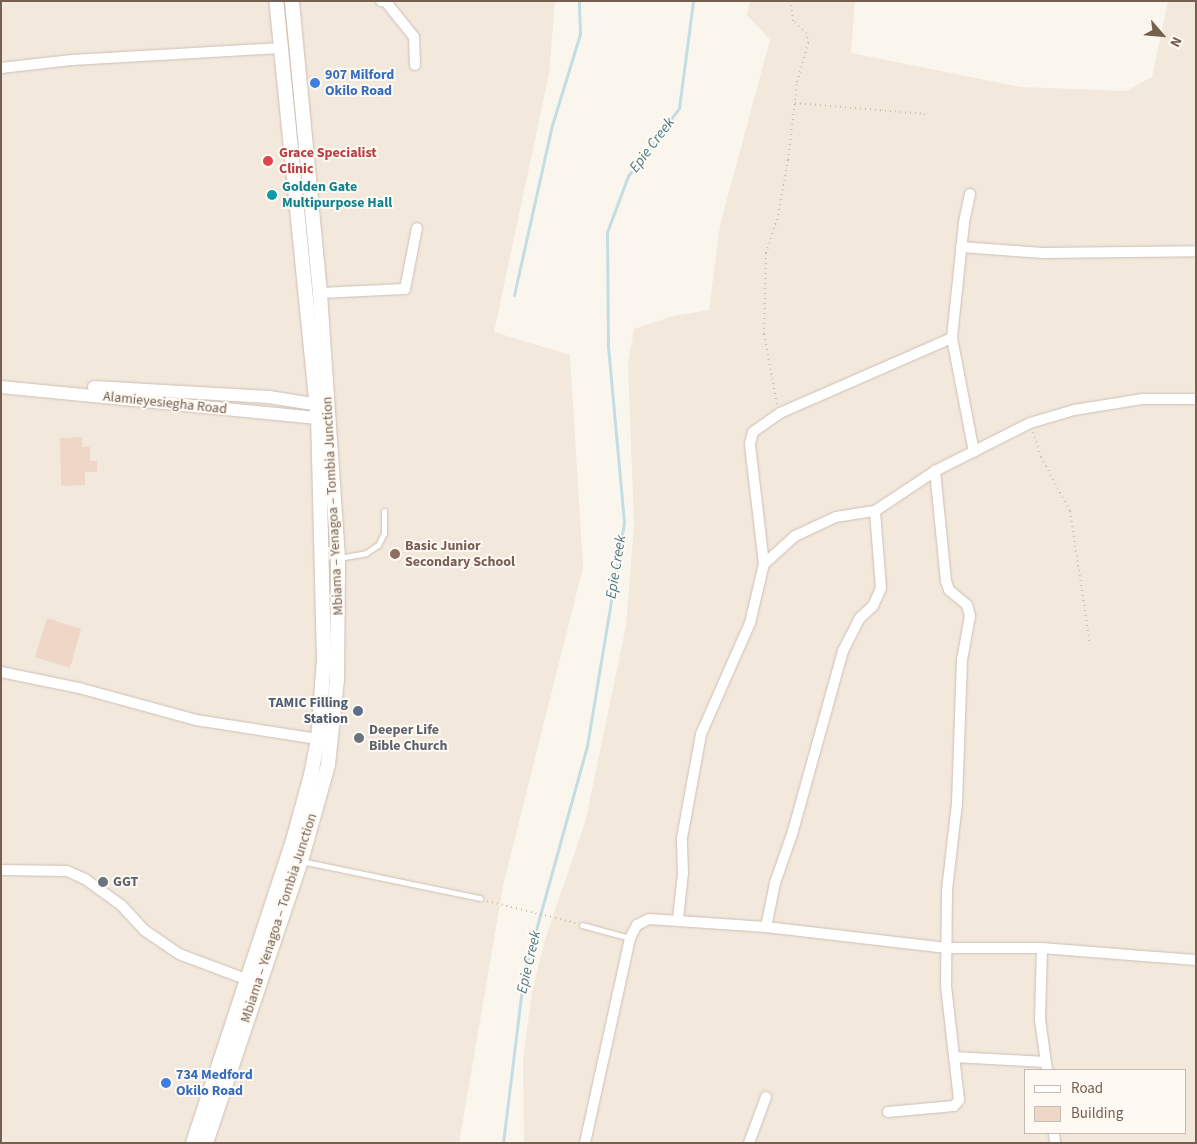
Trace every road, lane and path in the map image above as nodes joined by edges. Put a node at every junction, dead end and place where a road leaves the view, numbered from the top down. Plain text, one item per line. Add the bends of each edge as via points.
1 (276, 1) edge
2 (292, 1) edge
3 (384, 1) edge
4 (791, 1) edge
5 (281, 48) junction
6 (415, 65) dead end
7 (1, 68) edge
8 (795, 103) junction
9 (926, 114) dead end
10 (970, 194) dead end
11 (417, 228) dead end
12 (961, 247) junction
13 (1196, 251) edge
14 (320, 293) junction
15 (952, 338) junction
16 (1, 378) edge
17 (1, 387) edge
18 (1196, 399) edge
19 (323, 412) junction
20 (780, 413) junction
21 (1030, 423) junction
22 (974, 452) junction
23 (935, 472) junction
24 (384, 511) dead end
25 (876, 511) junction
26 (338, 558) junction
27 (764, 564) junction
28 (1090, 645) dead end
29 (1, 672) edge
30 (318, 739) junction
31 (301, 861) junction
32 (1, 870) edge
33 (480, 898) joint
34 (678, 919) junction
35 (582, 925) joint
36 (766, 927) junction
37 (630, 938) junction
38 (947, 948) junction
39 (1042, 948) junction
40 (1196, 960) edge
41 (248, 980) junction
42 (954, 1057) junction
43 (1046, 1066) edge
44 (766, 1097) dead end
45 (888, 1112) dead end
46 (587, 1142) edge
47 (193, 1143) edge
48 (206, 1143) edge
49 (750, 1143) edge

1 - 5 main road, Mbiama – Yenagoa – Tombia Junction
2 - 14 main road, Mbiama – Yenagoa – Tombia Junction
3 - 6 street via 414,37
4 - 8 path via 793,21 807,33 808,43
5 - 7 street
5 - 19 main road, Mbiama – Yenagoa – Tombia Junction
8 - 9 path
8 - 20 path via 780,206 766,253 764,334
10 - 12 street
11 - 14 street via 405,289
12 - 13 street via 1043,254
12 - 15 street
14 - 19 main road, Mbiama – Yenagoa – Tombia Junction
15 - 20 street
15 - 22 street
16 - 19 street, Alamieyesiegha Road via 109,389 269,397
17 - 19 street, Alamieyesiegha Road
18 - 21 street via 1144,399 1074,410
19 - 26 main road, Mbiama – Yenagoa – Tombia Junction
19 - 30 main road, Mbiama – Yenagoa – Tombia Junction via 324,600
20 - 27 street via 753,432 750,444
21 - 22 street
21 - 28 path via 1041,457 1070,511
22 - 23 street
23 - 25 street
23 - 38 street via 948,590 967,605 970,616 959,700 957,803 947,890
24 - 26 lane via 384,533 378,545 366,553
25 - 27 street via 836,517 795,536
25 - 36 street via 880,588 873,606 860,618 843,651 794,831 775,883
26 - 31 main road, Mbiama – Yenagoa – Tombia Junction via 338,679 328,765
27 - 34 street via 750,623 701,734 682,838 683,874
29 - 30 street via 196,720
30 - 41 main road, Mbiama – Yenagoa – Tombia Junction via 292,844
31 - 33 lane
31 - 48 main road, Mbiama – Yenagoa – Tombia Junction
32 - 41 street via 67,871 85,879 121,904 144,930 179,954
33 - 35 path
34 - 36 street
34 - 37 street via 649,919 637,925
35 - 37 lane
36 - 38 street
37 - 46 street
38 - 39 street
38 - 42 street via 946,986
39 - 40 street
39 - 43 street via 1040,1019
41 - 47 main road, Mbiama – Yenagoa – Tombia Junction
42 - 43 street
42 - 45 street via 959,1100 954,1106
44 - 49 street

